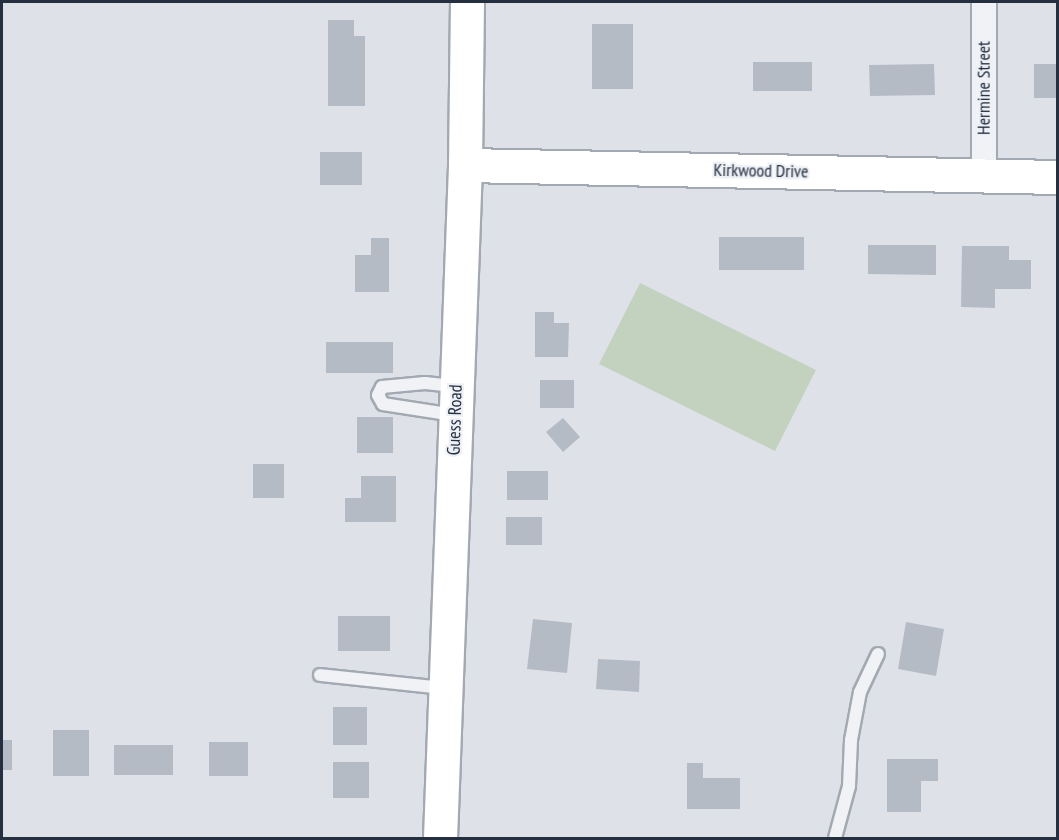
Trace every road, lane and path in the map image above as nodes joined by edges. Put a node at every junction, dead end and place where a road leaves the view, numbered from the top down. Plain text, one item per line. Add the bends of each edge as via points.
1 (467, 2) edge
2 (984, 2) edge
3 (465, 165) junction
4 (984, 175) junction
5 (1058, 177) edge
6 (456, 400) junction
7 (878, 654) dead end
8 (320, 675) dead end
9 (446, 688) junction
10 (440, 838) edge
11 (835, 838) edge

1 - 3 main road, Guess Road
2 - 4 street, Hermine Street
3 - 4 main road, Kirkwood Drive
3 - 6 main road, Guess Road
4 - 5 main road, Kirkwood Drive
6 - 6 lane via 425,383 382,387 378,395 383,405
6 - 9 main road, Guess Road
7 - 11 lane via 860,692 851,740 849,786
8 - 9 lane
9 - 10 main road, Guess Road

